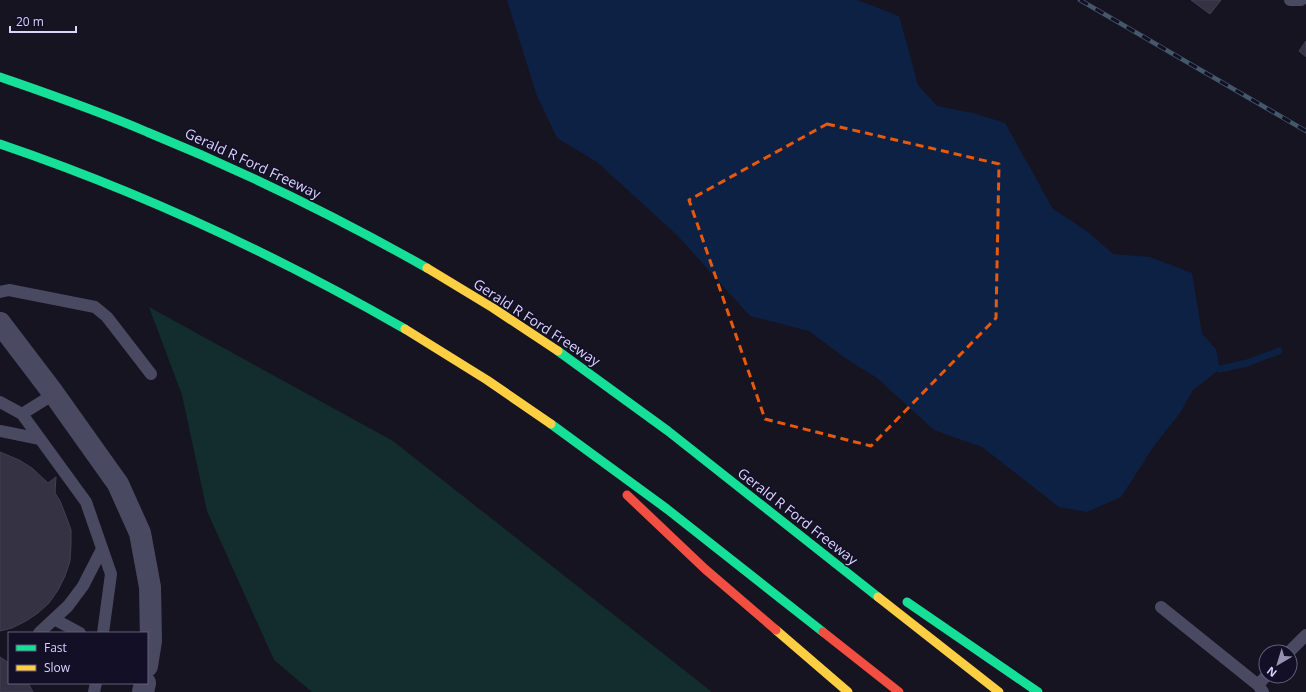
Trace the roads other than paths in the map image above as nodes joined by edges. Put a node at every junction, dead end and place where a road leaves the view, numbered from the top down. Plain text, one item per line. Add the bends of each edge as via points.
1 (1290, 0) edge
2 (1301, 0) edge
3 (0, 77) edge
4 (0, 144) edge
5 (0, 292) edge
6 (0, 323) edge
7 (151, 374) dead end
8 (54, 394) junction
9 (0, 402) edge
10 (22, 414) junction
11 (553, 425) junction
12 (0, 431) edge
13 (40, 439) junction
14 (611, 479) dead end
15 (622, 490) dead end
16 (763, 505) junction
17 (102, 548) junction
18 (861, 572) dead end
19 (901, 598) dead end
20 (1160, 607) dead end
21 (54, 619) junction
22 (40, 632) edge
23 (78, 632) edge
24 (103, 632) edge
25 (1306, 635) edge
26 (1297, 644) edge
27 (148, 660) edge
28 (1258, 681) edge
29 (848, 692) edge
30 (899, 692) edge
31 (999, 692) edge
32 (1038, 692) edge

1 - 2 lane
3 - 16 highway, Gerald R Ford Freeway via 170,141 240,171 360,231 475,297 556,349
4 - 11 highway via 79,172 252,247 422,339
5 - 7 lane via 10,290 95,307 107,317
6 - 8 street
8 - 10 lane
8 - 27 street via 118,484 140,533 150,587 151,641
9 - 10 lane
10 - 13 lane
11 - 14 highway
11 - 30 highway via 639,488
12 - 13 lane
13 - 17 lane via 86,502
15 - 29 highway via 705,569
16 - 18 highway
16 - 31 highway, Gerald R Ford Freeway
17 - 21 lane via 83,586
17 - 24 lane via 111,574
19 - 32 highway
20 - 28 lane
21 - 22 lane
21 - 23 lane
25 - 26 lane

